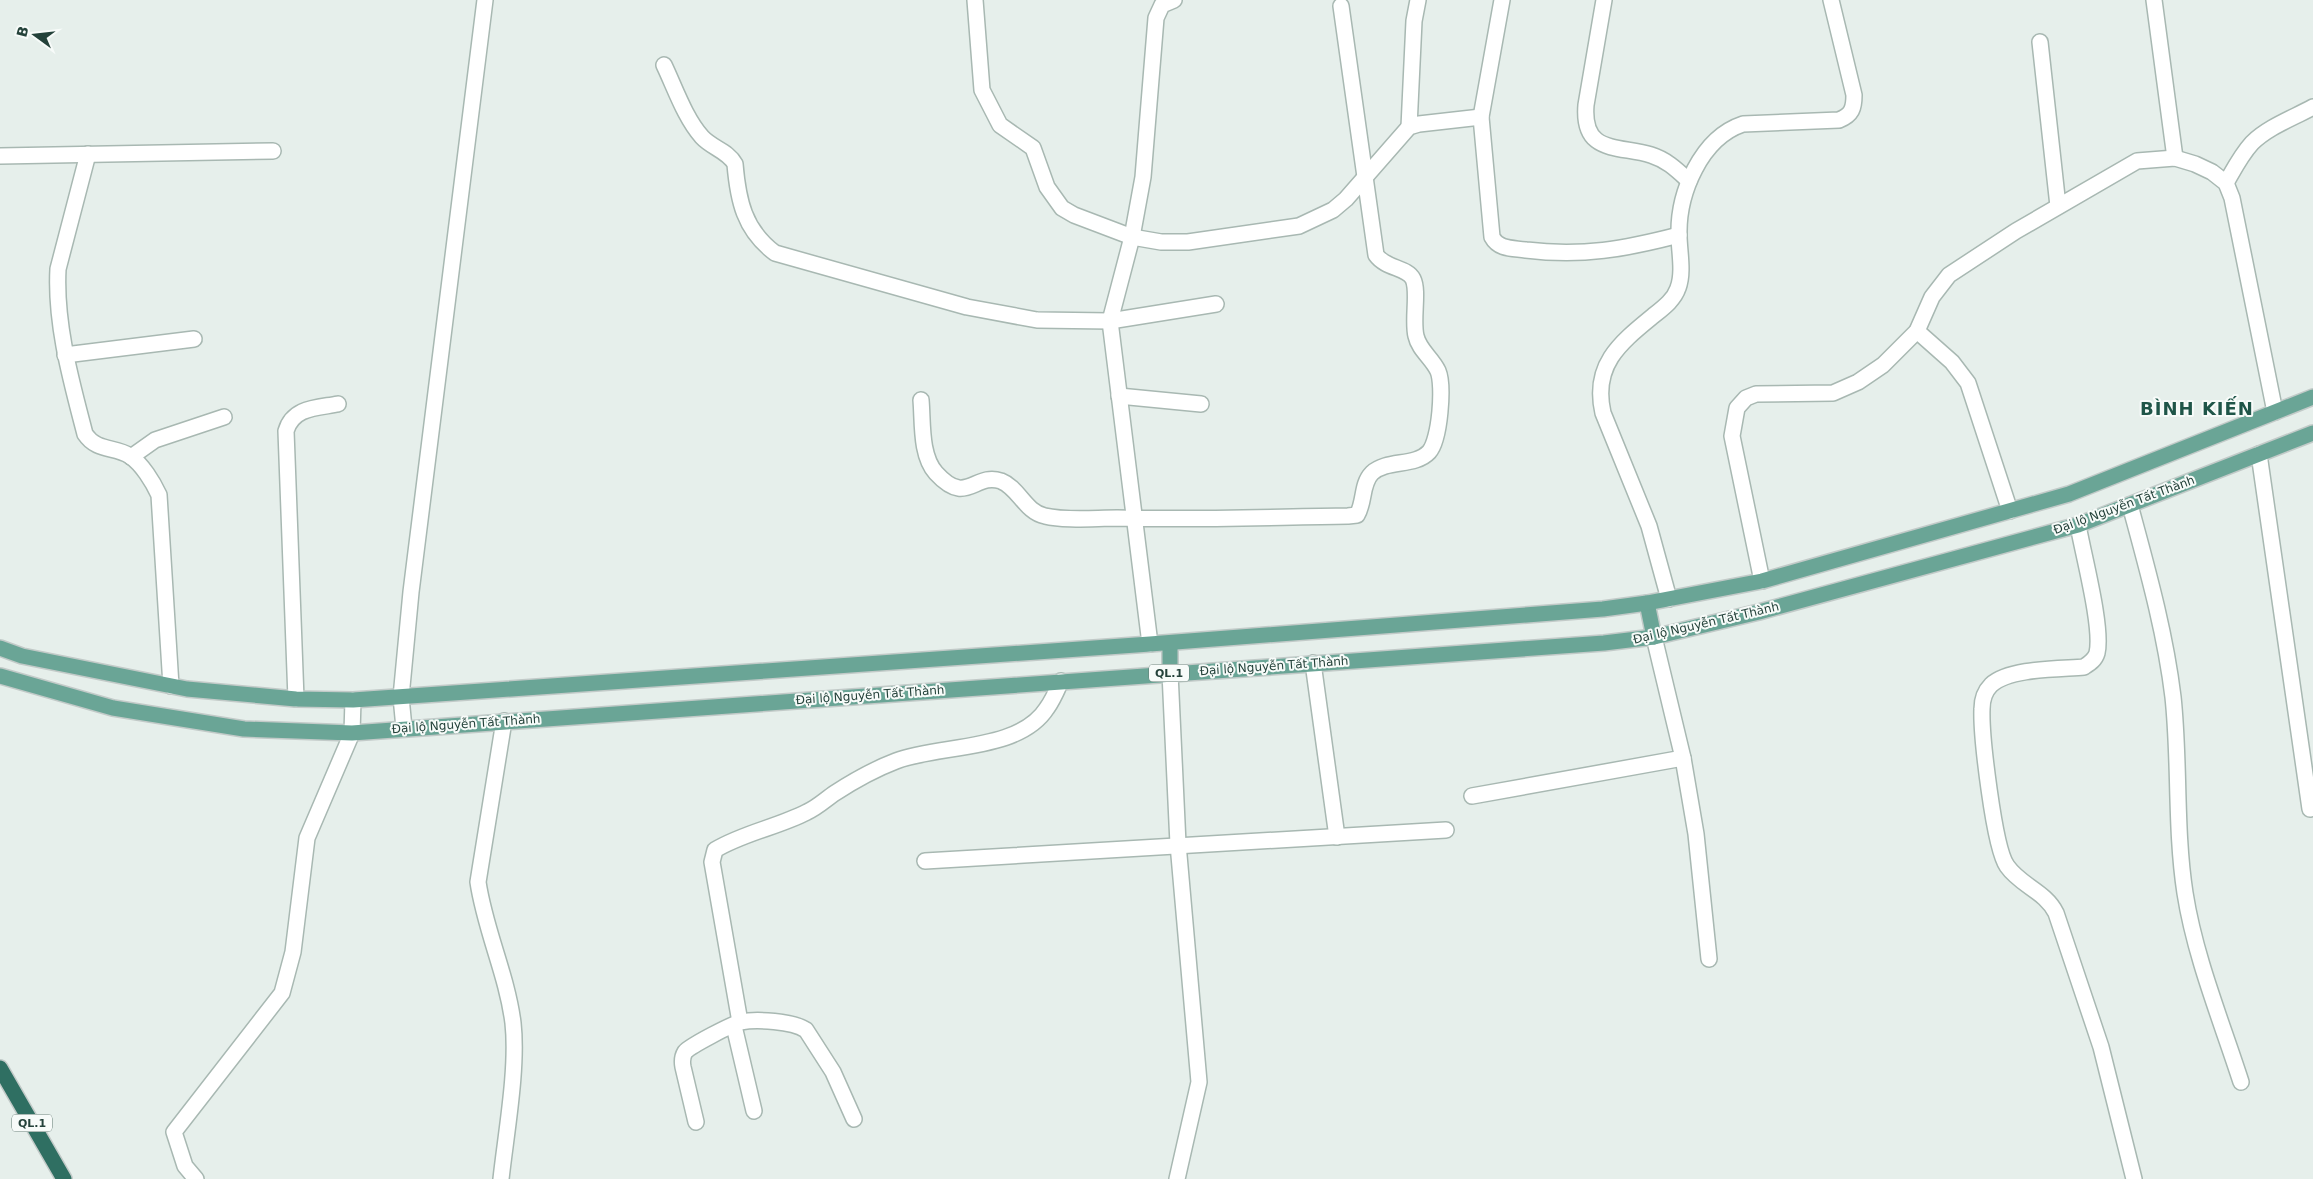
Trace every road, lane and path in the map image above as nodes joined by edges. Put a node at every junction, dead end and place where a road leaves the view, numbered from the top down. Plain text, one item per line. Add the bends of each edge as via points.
1 (485, 0) edge
2 (975, 0) edge
3 (1174, 0) edge
4 (1418, 0) edge
5 (1502, 0) edge
6 (1604, 0) edge
7 (1831, 0) edge
8 (2154, 0) edge
9 (1341, 6) dead end
10 (2040, 42) dead end
11 (664, 65) dead end
12 (2313, 107) edge
13 (1481, 117) junction
14 (1409, 127) junction
15 (273, 151) dead end
16 (88, 154) junction
17 (0, 156) edge
18 (2175, 158) junction
19 (1364, 176) junction
20 (1689, 181) junction
21 (2226, 183) junction
22 (2058, 206) junction
23 (1679, 235) junction
24 (1132, 237) junction
25 (1216, 304) dead end
26 (1110, 320) junction
27 (1917, 331) junction
28 (194, 339) dead end
29 (65, 356) junction
30 (1119, 396) junction
31 (2313, 397) edge
32 (921, 400) dead end
33 (338, 404) dead end
34 (1201, 404) dead end
35 (2275, 412) junction
36 (224, 417) dead end
37 (2313, 433) edge
38 (2259, 454) junction
39 (131, 457) junction
40 (2130, 505) junction
41 (2010, 511) junction
42 (1134, 519) junction
43 (2078, 525) junction
44 (1762, 581) junction
45 (1669, 599) junction
46 (1647, 604) junction
47 (1654, 637) junction
48 (1170, 643) junction
49 (1150, 644) junction
50 (0, 648) edge
51 (1313, 663) junction
52 (1170, 673) junction
53 (0, 676) edge
54 (1061, 681) junction
55 (172, 686) junction
56 (401, 697) junction
57 (296, 699) junction
58 (353, 700) junction
59 (504, 721) junction
60 (404, 728) junction
61 (352, 733) junction
62 (1683, 758) junction
63 (1472, 796) dead end
64 (2310, 809) dead end
65 (1446, 830) dead end
66 (1337, 837) junction
67 (1178, 844) junction
68 (925, 861) dead end
69 (1709, 959) dead end
70 (737, 1024) junction
71 (0, 1068) edge
72 (2241, 1082) dead end
73 (754, 1111) dead end
74 (854, 1120) dead end
75 (696, 1122) dead end
76 (64, 1179) edge
77 (196, 1179) edge
78 (501, 1179) edge
79 (1177, 1179) edge
80 (2134, 1179) edge

1 - 56 street via 411,592
2 - 24 street via 982,90 1000,125 1033,148 1047,187 1062,208 1074,216
3 - 24 street via 1162,5 1156,18 1143,177
4 - 14 street
5 - 13 street
6 - 20 street via 1586,105 1587,128 1599,144 1652,155 1672,164
7 - 20 street via 1854,95 1848,117 1743,124 1732,128 1711,145
8 - 18 street
9 - 19 street
10 - 22 street
11 - 26 street via 699,134 732,158 740,206 762,242 775,253 1004,315 1037,320
12 - 21 street via 2253,142
13 - 14 street
13 - 23 street via 1492,237 1499,246 1556,254 1587,253 1633,247
14 - 19 street
15 - 16 street
16 - 17 street
16 - 29 street via 58,269
18 - 21 street via 2212,172
18 - 22 street via 2137,161
19 - 24 street via 1333,210 1299,226 1188,242
19 - 42 street via 1376,254 1388,266 1410,274 1414,281 1416,339 1436,367 1442,382 1438,427 1428,452 1422,457 1372,472 1357,515
20 - 23 street via 1681,200
21 - 35 street via 2232,198
22 - 27 street via 1949,275 1932,297
23 - 45 street via 1679,286 1668,304 1622,342 1612,355 1604,371 1600,400 1649,526
24 - 26 street
25 - 26 street
26 - 30 street
27 - 41 street via 1952,362 1968,384
27 - 44 street via 1883,365 1858,382 1833,393 1756,394 1746,398 1737,408 1732,436
28 - 29 street
29 - 39 street via 85,434 94,445
30 - 34 street
30 - 42 street
31 - 35 main road
32 - 42 street via 927,458 935,472 949,485 964,489 991,480 1001,481 1030,509 1046,516
33 - 57 street via 304,410 289,421 286,431
35 - 41 main road via 2069,494
36 - 39 street via 155,440
37 - 38 main road, Đại lộ Nguyễn Tất Thành / QL.1
38 - 40 main road, Đại lộ Nguyễn Tất Thành / QL.1
38 - 64 street
39 - 55 street via 159,495
40 - 43 main road, Đại lộ Nguyễn Tất Thành / QL.1
40 - 72 street via 2152,583 2173,697 2179,848 2185,895 2194,936
41 - 44 main road
42 - 49 street
43 - 47 main road, Đại lộ Nguyễn Tất Thành / QL.1 via 1759,612
43 - 80 street via 2098,634 2096,655 2084,667 2025,672 2000,679 1985,692 1982,709 1990,793 2001,854 2015,876 2050,901 2056,913 2101,1047
44 - 45 main road
45 - 46 main road
46 - 47 main road
46 - 48 main road
47 - 51 main road, Đại lộ Nguyễn Tất Thành / QL.1
47 - 62 street
48 - 49 main road
48 - 52 main road
49 - 56 main road
50 - 55 main road via 22,656
51 - 52 main road, Đại lộ Nguyễn Tất Thành / QL.1
51 - 66 street
52 - 54 main road, Đại lộ Nguyễn Tất Thành / QL.1
52 - 67 street
53 - 61 main road, Đại lộ Nguyễn Tất Thành / QL.1 via 113,708 244,729
54 - 59 main road, Đại lộ Nguyễn Tất Thành / QL.1
54 - 70 street via 1047,709 1036,721 1018,732 998,740 898,760 872,771 808,812 716,850 712,862
55 - 57 main road
56 - 58 main road
56 - 60 street
57 - 58 main road
58 - 61 street
59 - 60 main road, Đại lộ Nguyễn Tất Thành / QL.1
59 - 78 street via 478,882 481,905 509,1002 514,1035
60 - 61 main road, Đại lộ Nguyễn Tất Thành / QL.1
61 - 77 street via 307,838 293,952 282,993 174,1132 185,1166
62 - 63 street
62 - 69 street via 1696,834
65 - 66 street
66 - 67 street
67 - 68 street
67 - 79 street via 1199,1082
70 - 73 street
70 - 74 street via 782,1022 806,1030 833,1072
70 - 75 street via 686,1050 683,1067
71 - 76 highway, QL.1

